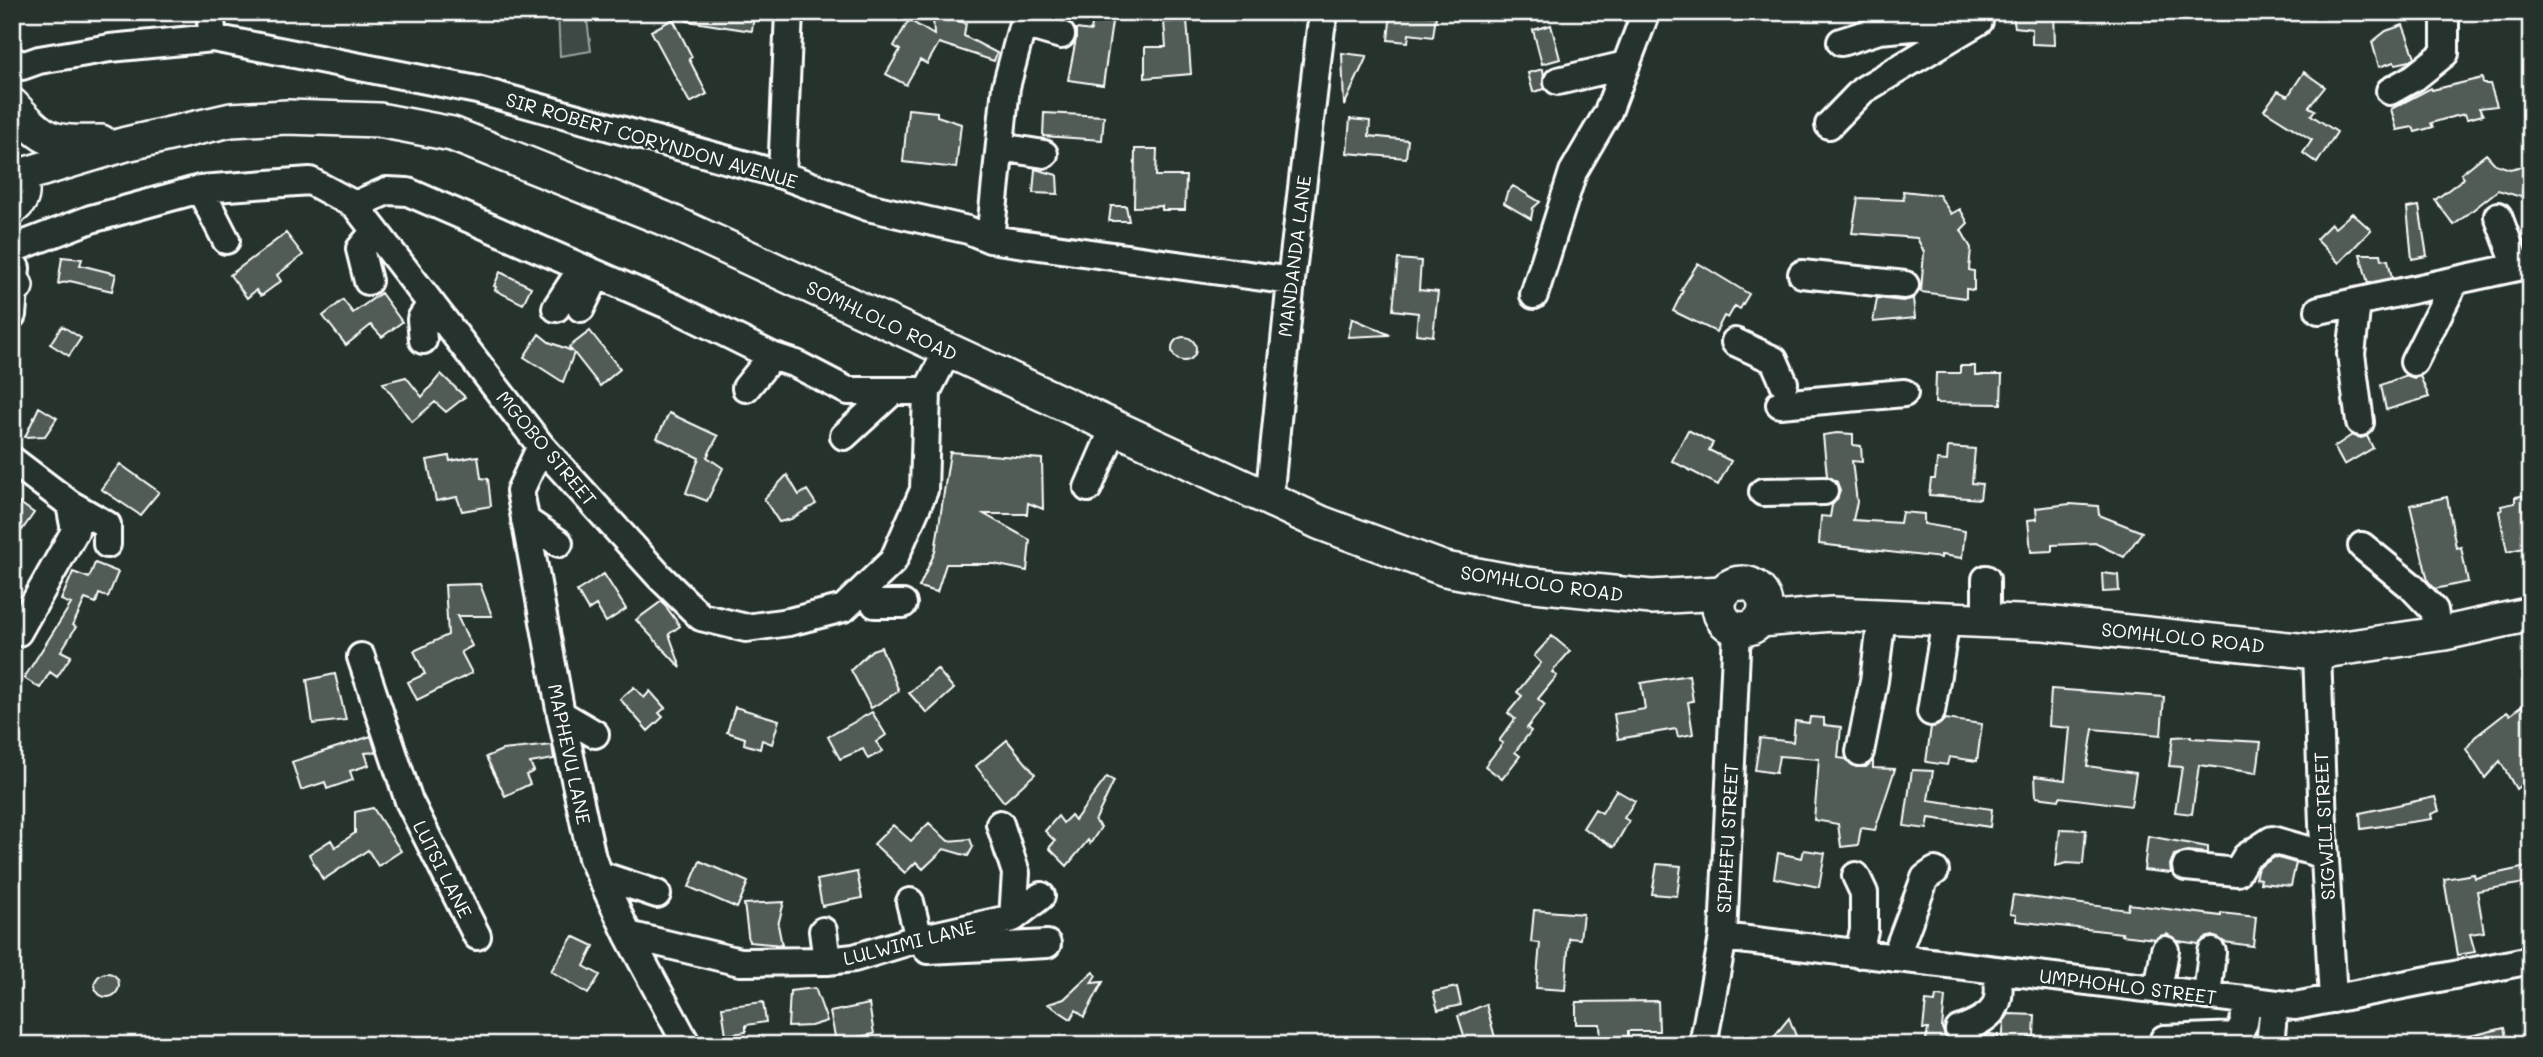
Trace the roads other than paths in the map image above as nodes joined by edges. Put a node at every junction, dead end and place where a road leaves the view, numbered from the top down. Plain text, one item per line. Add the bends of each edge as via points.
1 (789, 12) edge
2 (1325, 12) edge
3 (1646, 12) edge
4 (2445, 12) edge
5 (1025, 18) edge
6 (211, 25) edge
7 (1061, 35) dead end
8 (1841, 42) dead end
9 (12, 60) edge
10 (1626, 65) junction
11 (1558, 81) dead end
12 (2390, 91) dead end
13 (12, 105) edge
14 (1829, 125) dead end
15 (1000, 147) junction
16 (114, 148) junction
17 (1044, 154) dead end
18 (782, 174) junction
19 (16, 189) edge
20 (200, 189) junction
21 (355, 205) junction
22 (2498, 216) dead end
23 (375, 231) junction
24 (990, 239) junction
25 (14, 240) edge
26 (226, 240) dead end
27 (2524, 265) edge
28 (589, 271) junction
29 (1801, 274) dead end
30 (369, 281) dead end
31 (1291, 281) junction
32 (2455, 281) junction
33 (1905, 285) dead end
34 (13, 295) edge
35 (1534, 295) dead end
36 (2357, 302) junction
37 (431, 304) junction
38 (569, 308) dead end
39 (2319, 310) dead end
40 (423, 340) dead end
41 (1735, 342) dead end
42 (948, 350) junction
43 (772, 356) junction
44 (2414, 362) dead end
45 (746, 388) dead end
46 (927, 391) junction
47 (892, 392) junction
48 (1905, 393) dead end
49 (2360, 422) dead end
50 (1114, 428) junction
51 (844, 436) dead end
52 (541, 446) junction
53 (12, 460) edge
54 (1088, 488) dead end
55 (1824, 491) dead end
56 (1763, 492) dead end
57 (1269, 500) junction
58 (70, 504) junction
59 (525, 520) junction
60 (559, 543) dead end
61 (107, 544) dead end
62 (2362, 545) dead end
63 (1986, 579) dead end
64 (865, 587) junction
65 (903, 604) dead end
66 (1741, 611) junction
67 (2531, 614) edge
68 (1882, 616) junction
69 (1946, 618) junction
70 (1986, 620) junction
71 (18, 632) dead end
72 (2438, 634) junction
73 (2317, 652) junction
74 (361, 657) dead end
75 (1931, 712) dead end
76 (561, 714) junction
77 (594, 734) dead end
78 (1860, 752) dead end
79 (1000, 824) dead end
80 (2325, 855) junction
81 (2186, 867) dead end
82 (1935, 871) dead end
83 (600, 875) junction
84 (1856, 876) dead end
85 (657, 894) dead end
86 (1041, 896) dead end
87 (910, 902) dead end
88 (1013, 918) junction
89 (823, 931) dead end
90 (628, 935) junction
91 (477, 936) dead end
92 (1723, 937) junction
93 (919, 939) junction
94 (1047, 944) dead end
95 (2165, 950) dead end
96 (2212, 952) dead end
97 (1858, 954) junction
98 (1895, 958) junction
99 (2531, 960) edge
100 (827, 961) junction
101 (1996, 970) junction
102 (2158, 990) junction
103 (2207, 996) junction
104 (2333, 999) junction
105 (2247, 1001) junction
106 (2274, 1004) junction
107 (1959, 1030) dead end
108 (2164, 1039) dead end
109 (2236, 1040) edge
110 (687, 1045) edge
111 (1703, 1045) edge
112 (2270, 1045) edge

1 - 18 street
2 - 31 street, MANDANDA LANE
3 - 10 street
4 - 12 street via 2445,53
5 - 7 street
5 - 15 street via 1006,87
6 - 9 street, SIR ROBERT CORYNDON AVENUE via 22,66
6 - 18 street, SIR ROBERT CORYNDON AVENUE via 477,90
8 - 14 street via 1879,30 1979,21 1863,90
10 - 11 street
10 - 35 street via 1608,111 1573,172
13 - 16 main road via 36,131 62,142
15 - 17 street
15 - 24 street
16 - 19 main road, SOMHLOLO ROAD
16 - 42 main road, SOMHLOLO ROAD via 231,120 287,117 379,120 452,134 663,218
18 - 24 street, SIR ROBERT CORYNDON AVENUE via 868,207
20 - 21 street, MGOBO STREET via 310,181
20 - 25 street, MGOBO STREET
20 - 26 street
21 - 23 street, MGOBO STREET
21 - 28 street via 387,191 408,192
22 - 27 street
23 - 30 street via 360,249
23 - 37 street, MGOBO STREET
24 - 31 street, SIR ROBERT CORYNDON AVENUE
25 - 34 street
27 - 32 street
28 - 38 street
28 - 43 street
29 - 33 street
31 - 57 street, MANDANDA LANE
32 - 36 street
32 - 44 street
36 - 39 street
36 - 49 street via 2351,354
37 - 40 street via 421,319
37 - 52 street, MGOBO STREET
41 - 48 street via 1774,360 1782,393
42 - 46 street, MGOBO STREET
42 - 50 main road, SOMHLOLO ROAD
43 - 45 street
43 - 47 street via 848,391
46 - 47 street
46 - 64 street, MGOBO STREET via 924,490 893,561
47 - 51 street
50 - 54 street
50 - 57 main road, SOMHLOLO ROAD
52 - 59 street, MAPHEVU LANE via 520,491
52 - 64 street, MGOBO STREET via 701,617 746,628 761,638 789,622 844,608
53 - 58 street
55 - 56 street
57 - 66 main road, SOMHLOLO ROAD via 1445,569 1525,584
58 - 61 street via 107,525
58 - 71 street via 75,531
59 - 60 street
59 - 76 street, MAPHEVU LANE
62 - 72 street via 2434,610
63 - 70 street
64 - 65 street via 875,604
66 - 68 main road, SOMHLOLO ROAD
66 - 92 street, SIPHEFU STREET
67 - 72 main road, SOMHLOLO ROAD
68 - 69 main road, SOMHLOLO ROAD
68 - 78 street
69 - 70 main road, SOMHLOLO ROAD
69 - 75 street
70 - 73 main road, SOMHLOLO ROAD via 2044,622
72 - 73 main road, SOMHLOLO ROAD
73 - 80 street, SIGWILI STREET
74 - 91 street, LUTSI LANE via 409,801
76 - 77 street
76 - 83 street, MAPHEVU LANE via 592,858
79 - 88 street via 1016,873
80 - 81 street via 2272,841 2246,857 2237,872
80 - 104 street, SIGWILI STREET
82 - 98 street via 1925,878
83 - 85 street
83 - 90 street, MAPHEVU LANE
84 - 97 street via 1864,893 1864,931
86 - 88 street
87 - 93 street
88 - 93 street, LULWIMI LANE
89 - 100 street
90 - 100 street, LULWIMI LANE via 740,962
90 - 110 street, MAPHEVU LANE via 642,979
92 - 97 street, UMPHOHLO STREET
92 - 111 street, SIPHEFU STREET
93 - 94 street via 929,950
93 - 100 street, LULWIMI LANE
95 - 102 street
96 - 103 street
97 - 98 street, UMPHOHLO STREET
98 - 101 street, UMPHOHLO STREET
99 - 104 street, UMPHOHLO STREET
101 - 102 street, UMPHOHLO STREET
101 - 107 street via 1997,1005 1983,1021
102 - 103 street, UMPHOHLO STREET
103 - 105 street, UMPHOHLO STREET
104 - 106 street, UMPHOHLO STREET via 2295,1006
105 - 106 street, UMPHOHLO STREET
105 - 109 street
106 - 112 street
108 - 109 street

